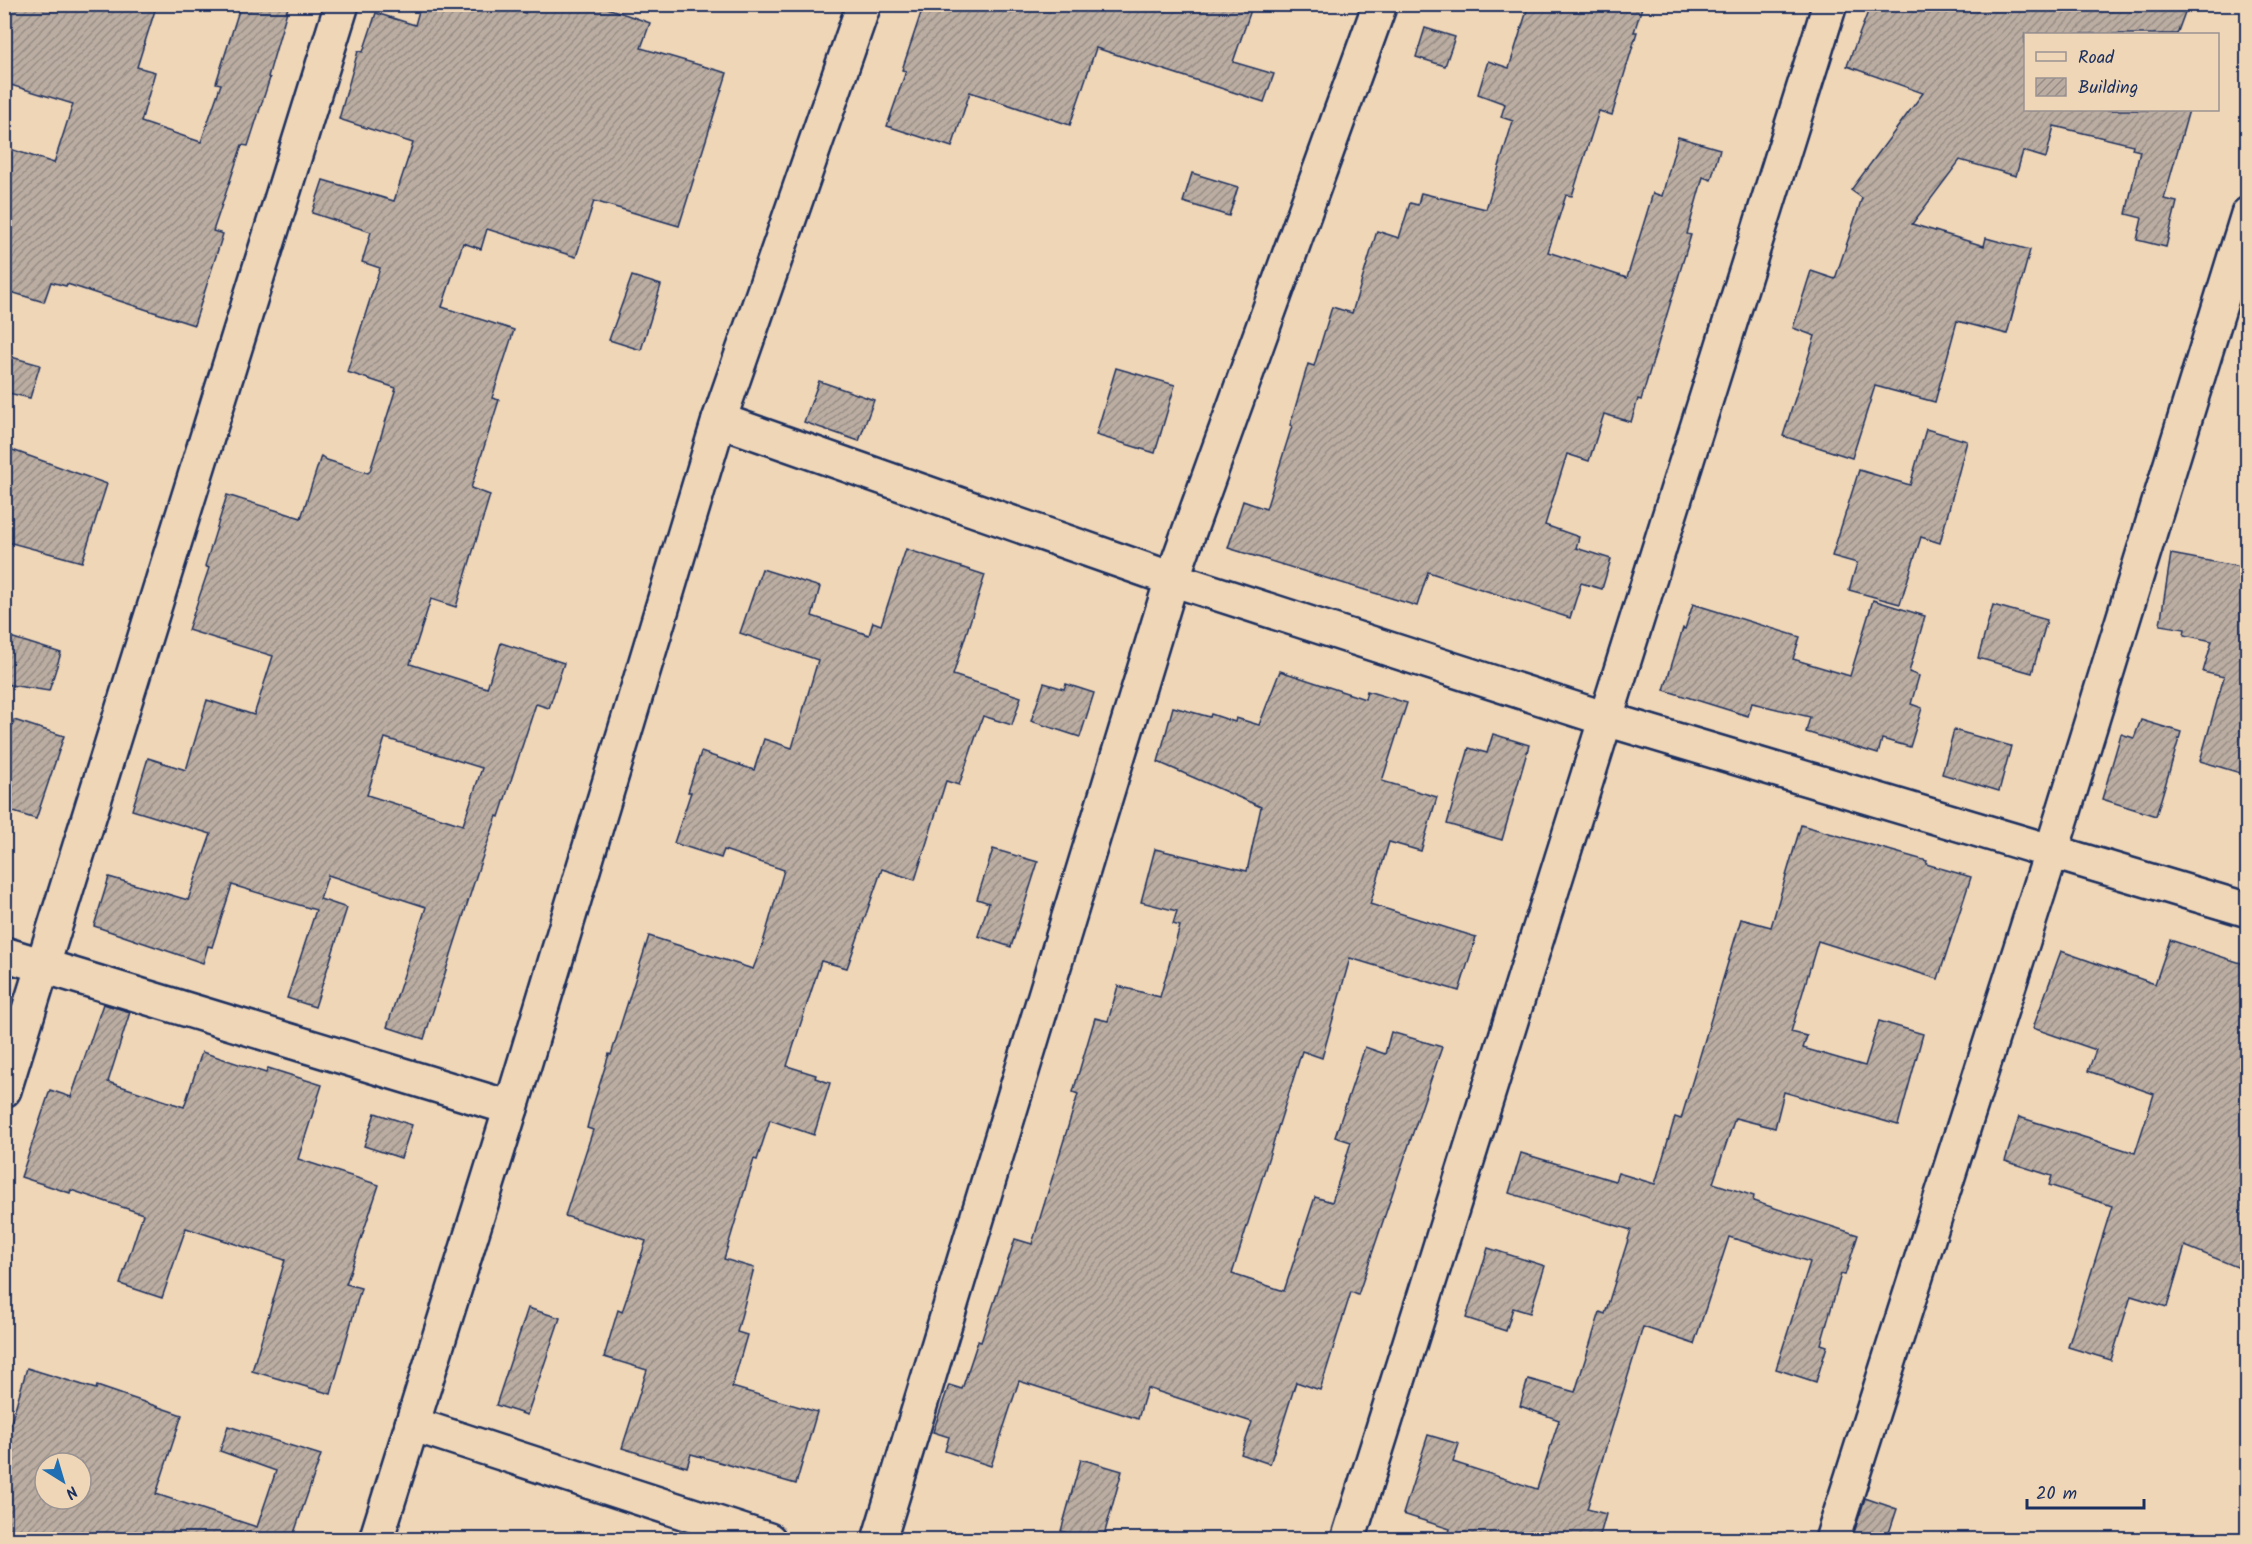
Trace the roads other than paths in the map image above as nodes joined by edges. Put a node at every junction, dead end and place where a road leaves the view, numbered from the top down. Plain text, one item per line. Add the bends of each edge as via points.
1 (342, 4) edge
2 (864, 4) edge
3 (1380, 4) edge
4 (1830, 4) edge
5 (2247, 214) edge
6 (719, 420) junction
7 (1172, 579) junction
8 (1606, 719) junction
9 (2051, 853) junction
10 (2247, 910) edge
11 (4, 954) edge
12 (44, 966) junction
13 (4, 1090) edge
14 (511, 1108) junction
15 (412, 1424) junction
16 (376, 1539) edge
17 (769, 1539) edge
18 (879, 1539) edge
19 (1348, 1539) edge
20 (1832, 1539) edge

1 - 12 street
2 - 6 street
3 - 7 street
4 - 8 street
5 - 9 street
6 - 7 street
6 - 14 street
7 - 8 street
7 - 18 street
8 - 9 street
8 - 19 street
9 - 10 street
9 - 20 street
11 - 12 street
12 - 13 street
12 - 14 street
14 - 15 street
15 - 16 street
15 - 17 street

